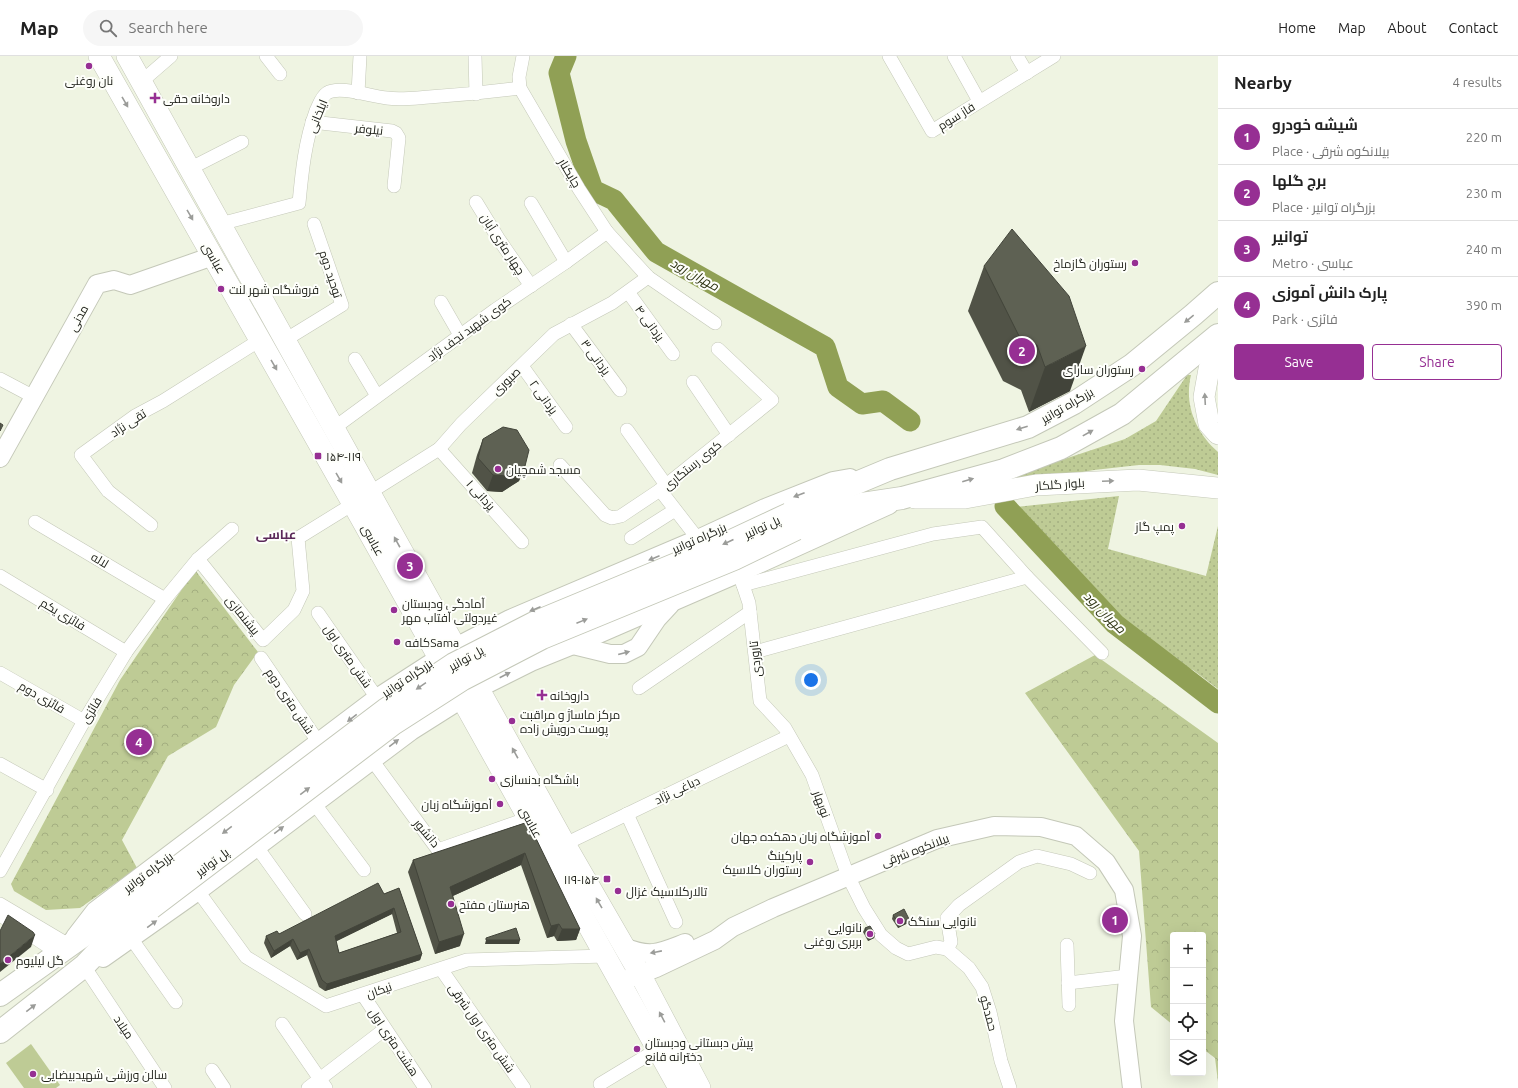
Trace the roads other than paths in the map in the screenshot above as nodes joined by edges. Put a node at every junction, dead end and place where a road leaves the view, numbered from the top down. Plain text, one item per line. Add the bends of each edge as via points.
1 (99, 56) edge
2 (126, 56) edge
3 (171, 56) edge
4 (266, 56) edge
5 (360, 56) edge
6 (475, 56) edge
7 (523, 56) edge
8 (889, 56) edge
9 (954, 56) edge
10 (1017, 56) edge
11 (1054, 56) edge
12 (1027, 73) junction
13 (280, 74) dead end
14 (141, 82) junction
15 (520, 88) junction
16 (358, 93) junction
17 (476, 94) junction
18 (979, 101) junction
19 (312, 122) junction
20 (242, 142) dead end
21 (189, 169) junction
22 (394, 186) dead end
23 (476, 202) dead end
24 (531, 203) dead end
25 (220, 224) junction
26 (314, 224) dead end
27 (607, 232) junction
28 (213, 256) junction
29 (566, 262) junction
30 (648, 277) junction
31 (531, 286) junction
32 (628, 292) junction
33 (1218, 293) edge
34 (441, 302) dead end
35 (272, 318) junction
36 (572, 324) junction
37 (715, 324) dead end
38 (257, 334) junction
39 (460, 335) junction
40 (1218, 335) edge
41 (285, 340) junction
42 (718, 350) dead end
43 (673, 354) dead end
44 (1218, 354) edge
45 (355, 359) dead end
46 (522, 366) junction
47 (0, 379) edge
48 (693, 382) dead end
49 (620, 390) dead end
50 (34, 396) junction
51 (377, 396) junction
52 (566, 427) dead end
53 (334, 428) junction
54 (627, 430) dead end
55 (1218, 434) edge
56 (729, 435) junction
57 (439, 449) junction
58 (0, 458) edge
59 (560, 465) dead end
60 (890, 469) junction
61 (663, 488) junction
62 (1218, 488) edge
63 (361, 498) junction
64 (902, 498) junction
65 (675, 510) junction
66 (35, 522) dead end
67 (793, 522) junction
68 (151, 525) dead end
69 (232, 529) dead end
70 (631, 538) dead end
71 (698, 539) junction
72 (522, 542) dead end
73 (198, 559) junction
74 (0, 576) edge
75 (1027, 576) junction
76 (741, 579) junction
77 (166, 599) junction
78 (674, 601) junction
79 (750, 612) junction
80 (318, 613) dead end
81 (510, 619) junction
82 (573, 645) junction
83 (126, 652) junction
84 (447, 652) junction
85 (755, 652) junction
86 (1102, 653) dead end
87 (261, 658) dead end
88 (531, 662) junction
89 (0, 673) edge
90 (639, 688) dead end
91 (470, 693) junction
92 (382, 695) junction
93 (84, 721) junction
94 (411, 731) junction
95 (789, 736) junction
96 (319, 744) junction
97 (372, 760) junction
98 (0, 764) edge
99 (47, 790) junction
100 (314, 804) junction
101 (627, 814) junction
102 (529, 818) junction
103 (565, 844) junction
104 (257, 846) junction
105 (364, 870) dead end
106 (0, 871) edge
107 (1090, 873) dead end
108 (848, 876) junction
109 (198, 891) junction
110 (146, 901) junction
111 (0, 904) edge
112 (305, 914) dead end
113 (0, 915) edge
114 (676, 922) dead end
115 (733, 927) junction
116 (131, 938) junction
117 (1067, 945) dead end
118 (624, 947) junction
119 (63, 949) junction
120 (947, 949) junction
121 (606, 956) junction
122 (84, 966) junction
123 (440, 969) junction
124 (640, 974) junction
125 (1128, 976) junction
126 (620, 982) junction
127 (1068, 983) junction
128 (0, 994) edge
129 (363, 995) junction
130 (176, 1002) dead end
131 (1069, 1004) dead end
132 (282, 1024) dead end
133 (385, 1029) junction
134 (0, 1032) edge
135 (658, 1049) junction
136 (212, 1070) dead end
137 (323, 1084) edge
138 (600, 1084) dead end
139 (165, 1088) edge
140 (224, 1088) edge
141 (308, 1088) edge
142 (425, 1088) edge
143 (524, 1088) edge
144 (679, 1088) edge
145 (700, 1088) edge
146 (1010, 1088) edge
147 (1132, 1088) edge

1 -> 28 main road, عباسى
2 - 14 main road, عباسى
3 - 14 street
4 - 13 street
5 - 16 street
6 - 17 street
7 - 15 street via 519,77
8 - 18 street, فاز سوم via 932,131
9 - 18 street
10 - 12 street
11 - 12 street, فاز سوم
12 - 18 street, فاز سوم
14 - 21 main road, عباسى
15 - 17 street, ایلخانی
15 - 27 street, چایکنار
16 - 17 street, ایلخانی via 387,98
16 - 19 street, ایلخانی via 336,90 327,93 321,100
19 - 22 street, نیلوفر via 396,133 399,138
19 - 25 street, ایلخانی via 303,164 299,203
20 - 21 street
21 - 25 main road, عباسى
23 - 31 street, چهار متری آبان
24 - 29 street
25 - 35 main road, عباسى
26 - 41 street, توحید دوم via 342,305
27 - 29 street, کوی شهید نجف نژاد
27 - 30 street, چایکنار
28 - 38 main road, عباسى
28 - 50 street, مدنی via 130,285 114,280 97,284
29 - 31 street, کوی شهید نجف نژاد
30 - 32 street, صبوری
30 - 37 street, چایکنار
31 - 39 street, کوی شهید نجف نژاد
32 - 36 street, صبوری
32 - 43 street, یزدانی ۴
33 -> 60 highway, بزرگراه توانیر via 1132,365 1074,403 1028,426
34 - 39 street
35 - 38 main road
35 - 41 main road, عباسى
36 - 46 street, صبوری via 554,334
36 - 49 street, یزدانی ۳
38 -> 63 main road, عباسى
38 - 68 street, تقی نژاد via 81,455 108,491
39 - 51 street, کوی شهید نجف نژاد
64 -> 40 highway via 1004,470 1061,448 1122,414
41 - 53 main road, عباسى
42 - 56 street, کوی رستگاری via 772,400
55 -> 44 main road via 1209,424 1204,397 1209,369
45 - 51 street
46 - 52 street, یزدانی ۲
46 - 57 street, صبوری via 461,424
47 - 50 street
48 - 56 street
50 - 58 street, مدنی
51 - 53 street, کوی شهید نجف نژاد
53 - 63 main road, عباسى
54 - 61 street
56 - 61 street, کوی رستگاری
57 - 63 street, صبوری
57 - 72 street, یزدانی ۱
59 - 61 street via 605,515 612,518 621,516
60 - 67 highway, بزرگراه توانیر via 842,489
60 -> 71 street, بزرگراه توانیر via 834,481 765,508
61 - 65 street, کوی رستگاری
64 -> 62 main road, بلوار گلکار via 965,498 1036,485 1138,480
63 - 73 street, پیشنمازی via 298,538 303,591 294,610 263,640
63 - 84 main road, عباسى
64 - 67 highway via 862,504
64 - 76 street
65 - 70 street
65 - 71 street, کوی رستگاری
66 - 77 street, لاله
67 - 110 highway, پل توانیر, bridge via 734,559 542,638 463,679 393,724
69 - 73 street, فائزی
71 -> 81 street, بزرگراه توانیر
73 - 77 street, فائزی
74 - 83 street, فائزی یکم
75 - 76 street via 982,527 933,534
75 - 85 street
75 - 86 street
76 - 78 street
76 - 79 street, تاروردی
77 - 83 street, فائزی
78 - 82 street
82 -> 78 street via 610,654 624,654 638,648 657,619
79 - 85 street, تاروردی
79 - 90 street
80 - 92 street, شش متری اول
81 - 84 street, بزرگراه توانیر
81 - 88 street via 508,630 512,644 520,656
82 - 88 street
83 - 93 street, فائزی
84 - 91 main road, عباسى
84 -> 92 street, بزرگراه توانیر
85 - 95 street, تاروردی via 760,701 785,728
87 - 96 street, شش متری دوم
91 -> 88 street
89 - 93 street, فائزی دوم
91 - 94 street
91 - 102 main road, عباسى
103 -> 91 main road, عباسى
92 - 94 street via 398,697 408,706 412,718
92 -> 96 street, بزرگراه توانیر
93 - 99 street, فائزی
97 -> 94 street
95 - 101 street, دباغی نژاد
95 - 108 street, نوبهار via 812,775
96 -> 119 street, بزرگراه توانیر via 95,911
97 - 100 street
97 - 102 street, دانشور via 438,850
98 - 99 street
99 - 106 street, فائزی
104 -> 100 street
100 - 105 street
101 - 103 street, دباغی نژاد
101 - 114 street
102 - 121 main road, عباسى
118 -> 103 main road, عباسى
104 - 109 street
104 - 112 street
107 - 120 street via 1071,864 1037,856 1019,862 959,905 947,918 951,942
108 - 115 street, بیلانکوه شرقی
108 - 120 street, نوبهار via 881,935 896,948 908,954 936,947
108 - 125 street, بیلانکوه شرقی via 937,839 994,826 1041,827 1076,836 1106,862 1124,890 1132,936
116 -> 109 street
109 - 129 street, نیکان via 246,957 326,1006
110 - 119 highway, بزرگراه توانیر
110 - 122 highway
111 - 119 street
113 - 119 street
115 -> 118 street, بیلانکوه شرقی via 709,932 654,954 639,953
115 - 124 street, بیلانکوه شرقی via 715,940
116 - 122 street via 105,957
116 - 130 street
117 - 127 street
118 - 124 main road, عباسى
119 - 128 highway, بزرگراه توانیر
120 - 146 street, حمدگو via 969,968 982,987
121 - 123 street, نیکان via 467,960
121 - 126 main road, عباسى
134 -> 122 highway
122 - 139 street, میلاد
123 - 129 street, نیکان
123 - 143 street, شش متری اول شرقی
124 - 126 street, بیلانکوه شرقی
145 -> 124 main road, عباسى
125 - 127 street
125 - 147 street, بیلانکوه شرقی via 1124,1022
126 - 135 main road, عباسى
127 - 131 street
129 - 133 street, هشت متری اول
132 - 137 street
133 - 137 street
133 - 142 street, هشت متری اول
135 - 138 street
135 - 144 main road, عباسى
136 - 140 street
137 - 141 street

